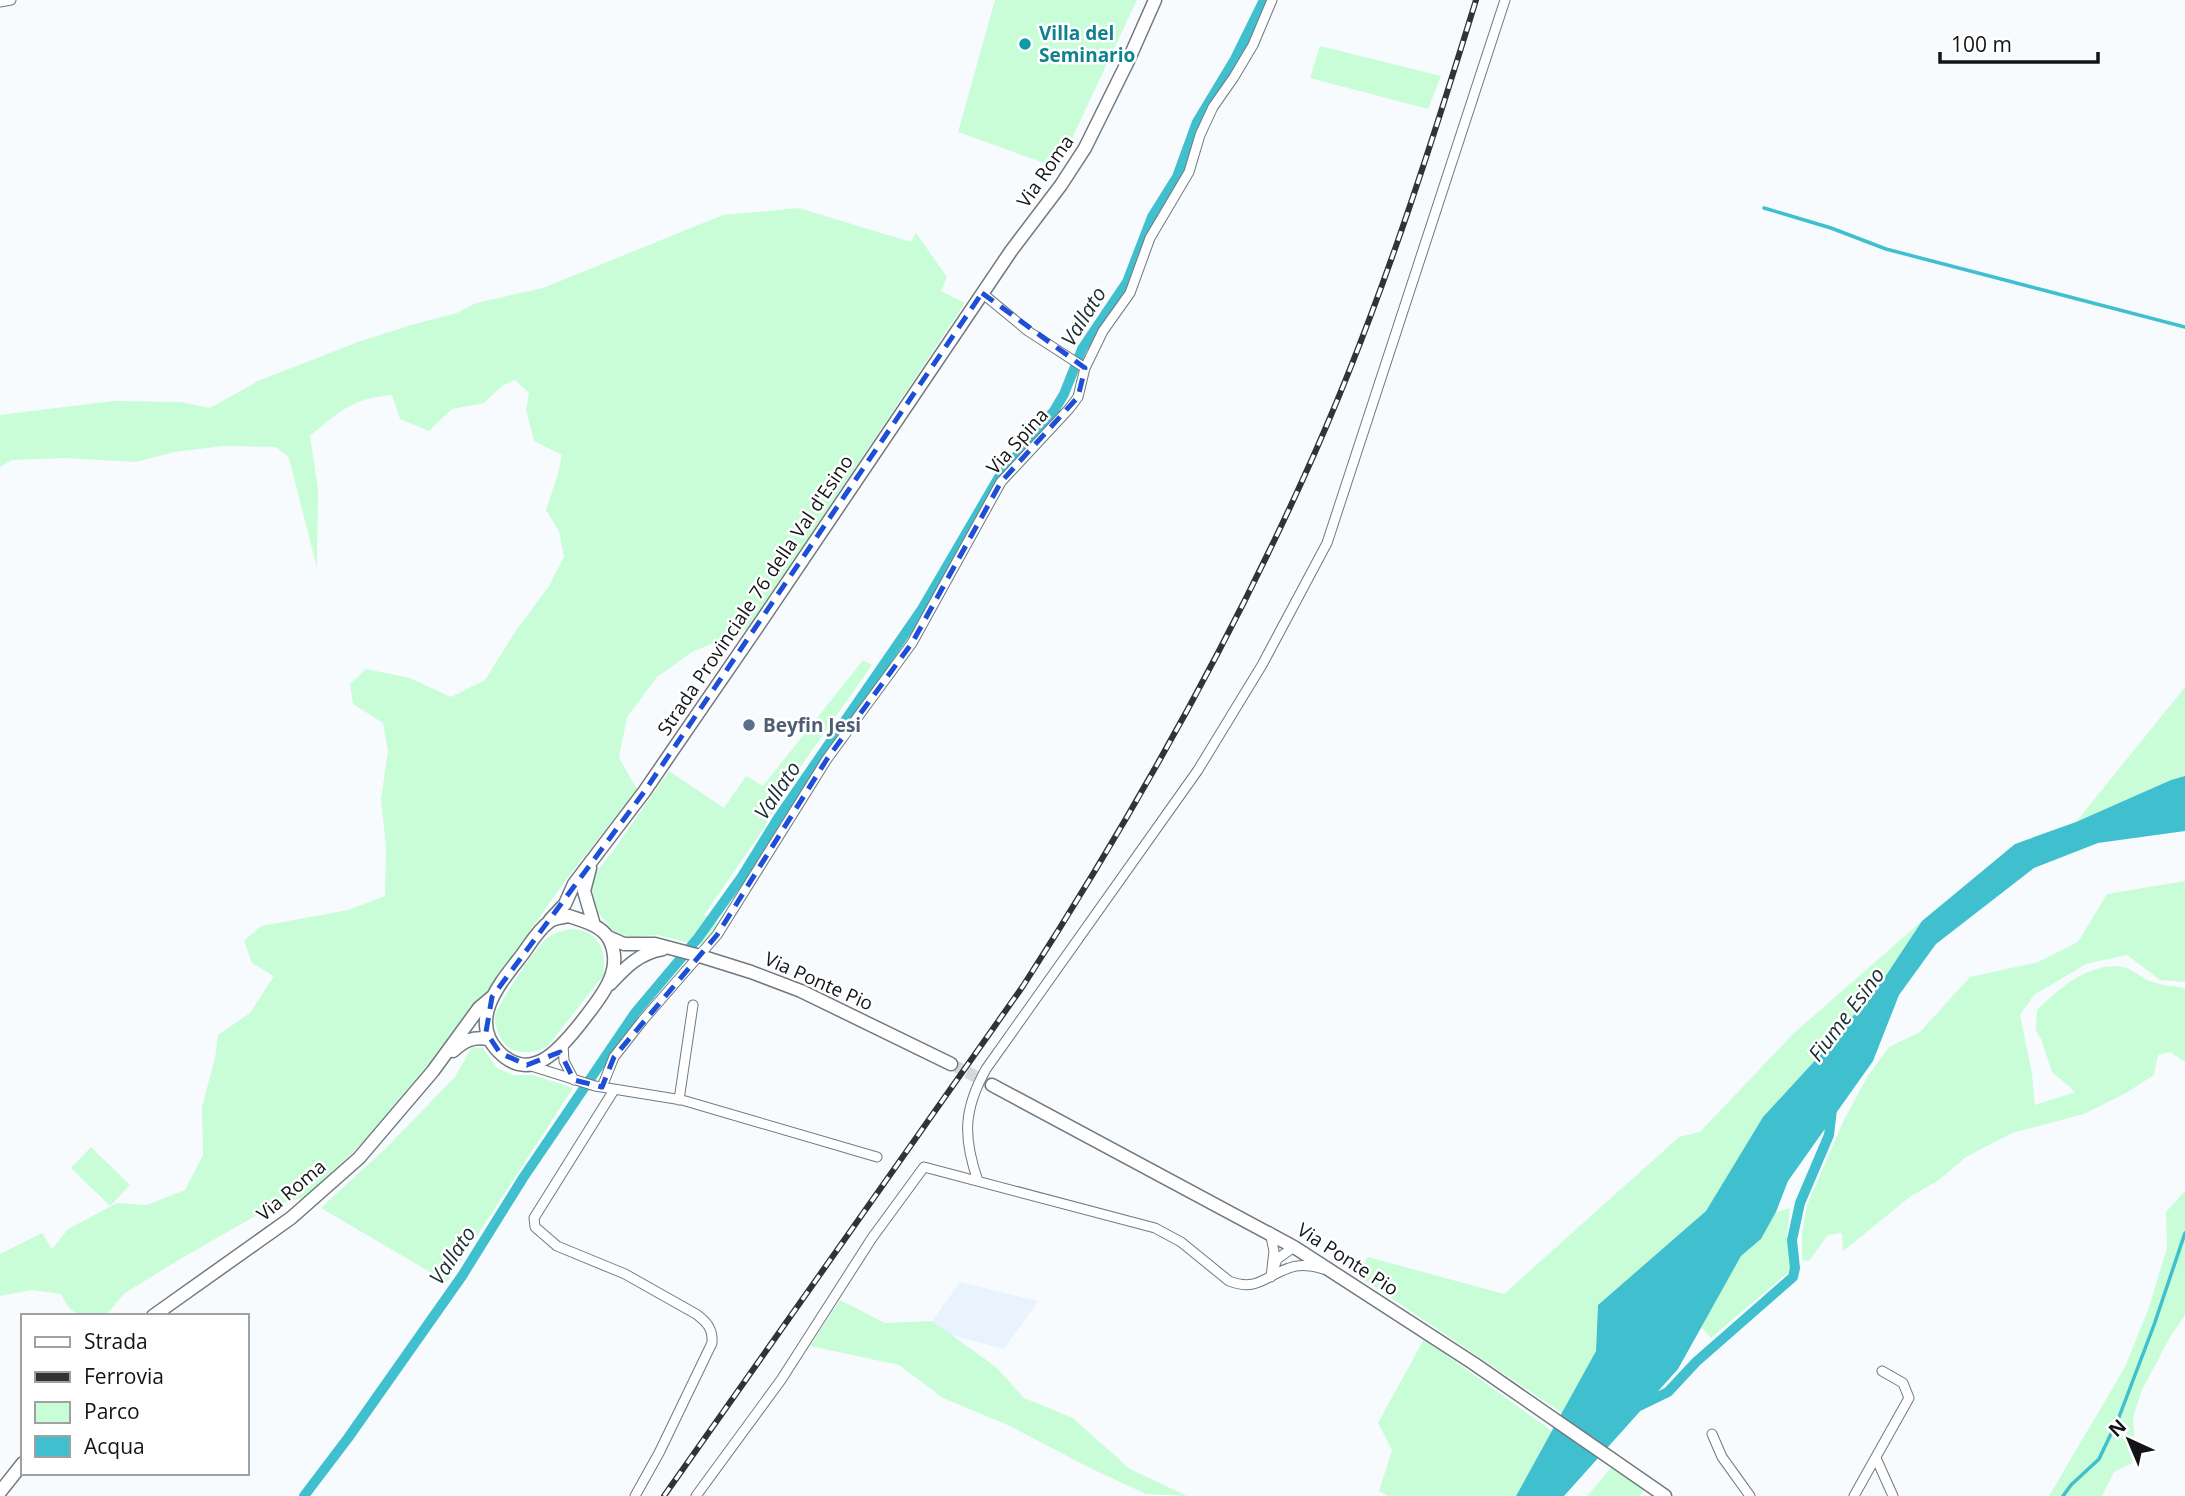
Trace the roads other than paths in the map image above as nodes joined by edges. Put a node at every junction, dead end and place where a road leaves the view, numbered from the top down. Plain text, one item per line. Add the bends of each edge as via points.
1 (11, 0) edge
2 (1155, 0) edge
3 (1272, 0) edge
4 (1505, 0) edge
5 (0, 2) edge
6 (982, 293) junction
7 (943, 351) joint
8 (1079, 364) junction
9 (594, 859) junction
10 (550, 920) junction
11 (594, 925) junction
12 (608, 937) junction
13 (671, 949) junction
14 (697, 955) junction
15 (608, 987) junction
16 (492, 997) junction
17 (693, 1005) dead end
18 (488, 1039) junction
19 (564, 1045) junction
20 (951, 1063) tunnel mouth
21 (527, 1065) junction
22 (433, 1071) junction
23 (576, 1081) junction
24 (992, 1085) tunnel mouth
25 (598, 1087) junction
26 (614, 1090) junction
27 (679, 1100) junction
28 (877, 1157) dead end
29 (978, 1181) junction
30 (1270, 1232) junction
31 (1294, 1247) junction
32 (1290, 1267) junction
33 (1330, 1271) junction
34 (1270, 1277) junction
35 (156, 1314) edge
36 (1882, 1371) dead end
37 (1712, 1434) dead end
38 (1876, 1458) junction
39 (21, 1466) edge
40 (0, 1492) edge
41 (1663, 1495) edge
42 (635, 1496) edge
43 (696, 1496) edge
44 (1750, 1496) edge
45 (1854, 1496) edge
46 (1893, 1496) edge

1 - 5 street
2 - 6 main road, Via Roma via 1085,148
3 - 8 street, Via Spina via 1252,45 1213,107 1189,172 1150,239 1130,293
4 - 29 street via 1327,543 1262,665 1198,770 976,1087 967,1117 969,1153
6 - 7 main road, Via Roma
6 - 8 street
7 - 9 main road, Strada Provinciale 76 della Val d'Esino via 751,637
8 - 14 street, Via Spina via 1078,397 1001,482 912,643 827,759 717,935
9 - 10 main road, Strada Provinciale 76 della Val d'Esino
9 - 11 main road, Strada Provinciale 76 della Val d'Esino via 584,891
10 - 11 main road via 569,916
10 - 16 main road, Strada Provinciale 76 della Val d'Esino
11 - 12 main road
12 - 13 main road, Via Ponte Pio via 624,944
12 - 15 main road via 615,955
13 - 14 main road, Via Ponte Pio
13 - 15 main road via 649,951 636,958
14 - 20 main road, Via Ponte Pio via 801,991
14 - 25 street, Via Spina via 614,1057
15 - 19 main road
16 - 18 main road, Strada Provinciale 76 della Val d'Esino via 485,1024
16 - 22 main road, Strada Provinciale 76 della Val d'Esino
17 - 27 street
18 - 21 main road via 500,1054
18 - 22 main road via 469,1039
19 - 21 main road
19 - 23 street via 564,1061
21 - 23 street
22 - 35 main road, Via Roma via 359,1158 291,1218
23 - 25 street
24 - 30 main road, Via Ponte Pio
25 - 26 street
26 - 27 street
26 - 42 street via 534,1218 535,1227 557,1246 625,1273 706,1321 713,1336
27 - 28 street
29 - 34 street via 1155,1228 1238,1285 1249,1286
29 - 43 street via 924,1167 872,1238 781,1380
30 - 31 main road, Via Ponte Pio
30 - 34 street via 1274,1251
31 - 32 street
31 - 33 main road, Via Ponte Pio
31 - 34 street via 1278,1259
32 - 33 street
32 - 34 street
33 - 41 main road, Via Ponte Pio via 1474,1363
36 - 38 street via 1903,1383 1909,1398
37 - 44 street
38 - 45 street
38 - 46 street
39 - 40 main road

